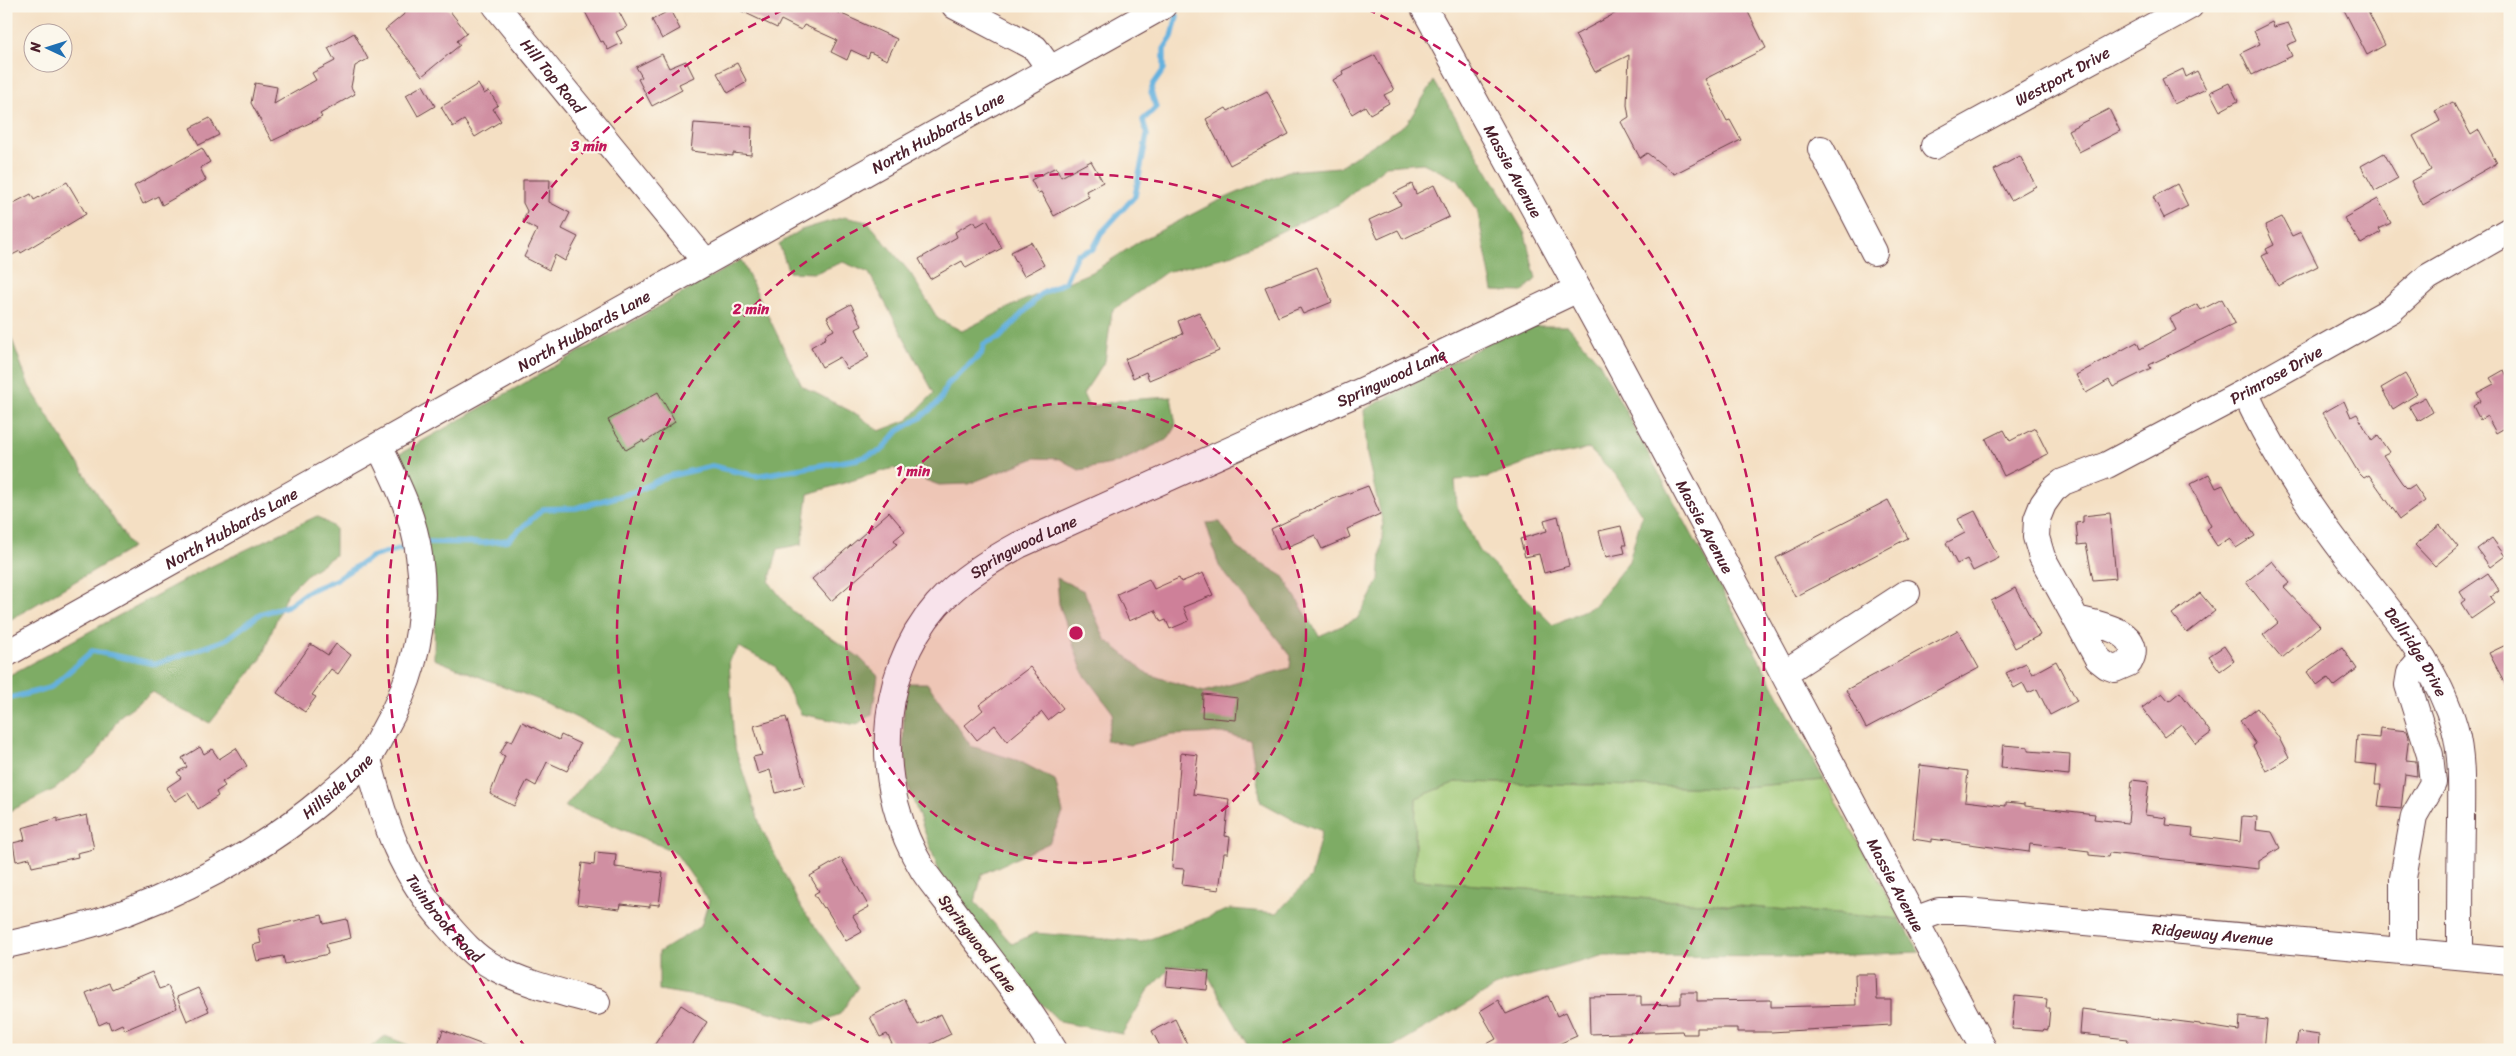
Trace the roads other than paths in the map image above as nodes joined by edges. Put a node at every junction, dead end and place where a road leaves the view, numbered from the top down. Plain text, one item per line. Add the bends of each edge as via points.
1 (496, 6) edge
2 (955, 6) edge
3 (1162, 6) edge
4 (1423, 6) edge
5 (2190, 6) edge
6 (1050, 69) junction
7 (1934, 146) dead end
8 (1821, 149) dead end
9 (2510, 230) edge
10 (1874, 252) dead end
11 (705, 261) junction
12 (1578, 289) junction
13 (2245, 392) junction
14 (379, 446) junction
15 (1907, 593) dead end
16 (2076, 618) dead end
17 (6, 654) edge
18 (2423, 658) junction
19 (1784, 673) junction
20 (368, 759) junction
21 (1917, 919) junction
22 (6, 945) edge
23 (2402, 951) junction
24 (2460, 956) junction
25 (2510, 961) edge
26 (597, 1002) dead end
27 (1054, 1050) edge
28 (1984, 1050) edge

1 - 11 street, Hill Top Road
2 - 6 street via 1035,48
3 - 6 street, North Hubbards Lane
4 - 12 street, Massie Avenue
5 - 7 street, Westport Drive
6 - 11 street, North Hubbards Lane
8 - 10 street
9 - 13 street, Primrose Drive via 2428,277 2392,310
11 - 14 street, North Hubbards Lane
12 - 19 street, Massie Avenue
12 - 27 street, Springwood Lane via 1386,380 1019,545 963,580 921,626 901,665 891,704 888,760 899,819 923,870 1036,1020
13 - 16 street, Primrose Drive via 2107,465 2063,482 2053,490 2036,519 2036,538 2042,557
13 - 18 street, Dellridge Drive via 2280,459 2308,502 2399,621
14 - 17 street, North Hubbards Lane
14 - 20 street, Hillside Lane via 410,515 419,554 422,599 418,644 408,680
15 - 19 street
18 - 23 street via 2410,673 2408,685 2430,755 2433,783 2414,816 2403,878
18 - 24 street, Dellridge Drive via 2444,699 2455,730 2461,770
19 - 21 street, Massie Avenue
20 - 22 street, Hillside Lane via 310,811 220,868 153,901 99,921
20 - 26 street, Twinbrook Road via 383,818 401,861 428,904 461,941 485,962 515,977
21 - 23 street, Ridgeway Avenue via 1940,911 1965,911
21 - 28 street, Massie Avenue
23 - 24 street, Ridgeway Avenue
24 - 25 street, Ridgeway Avenue

